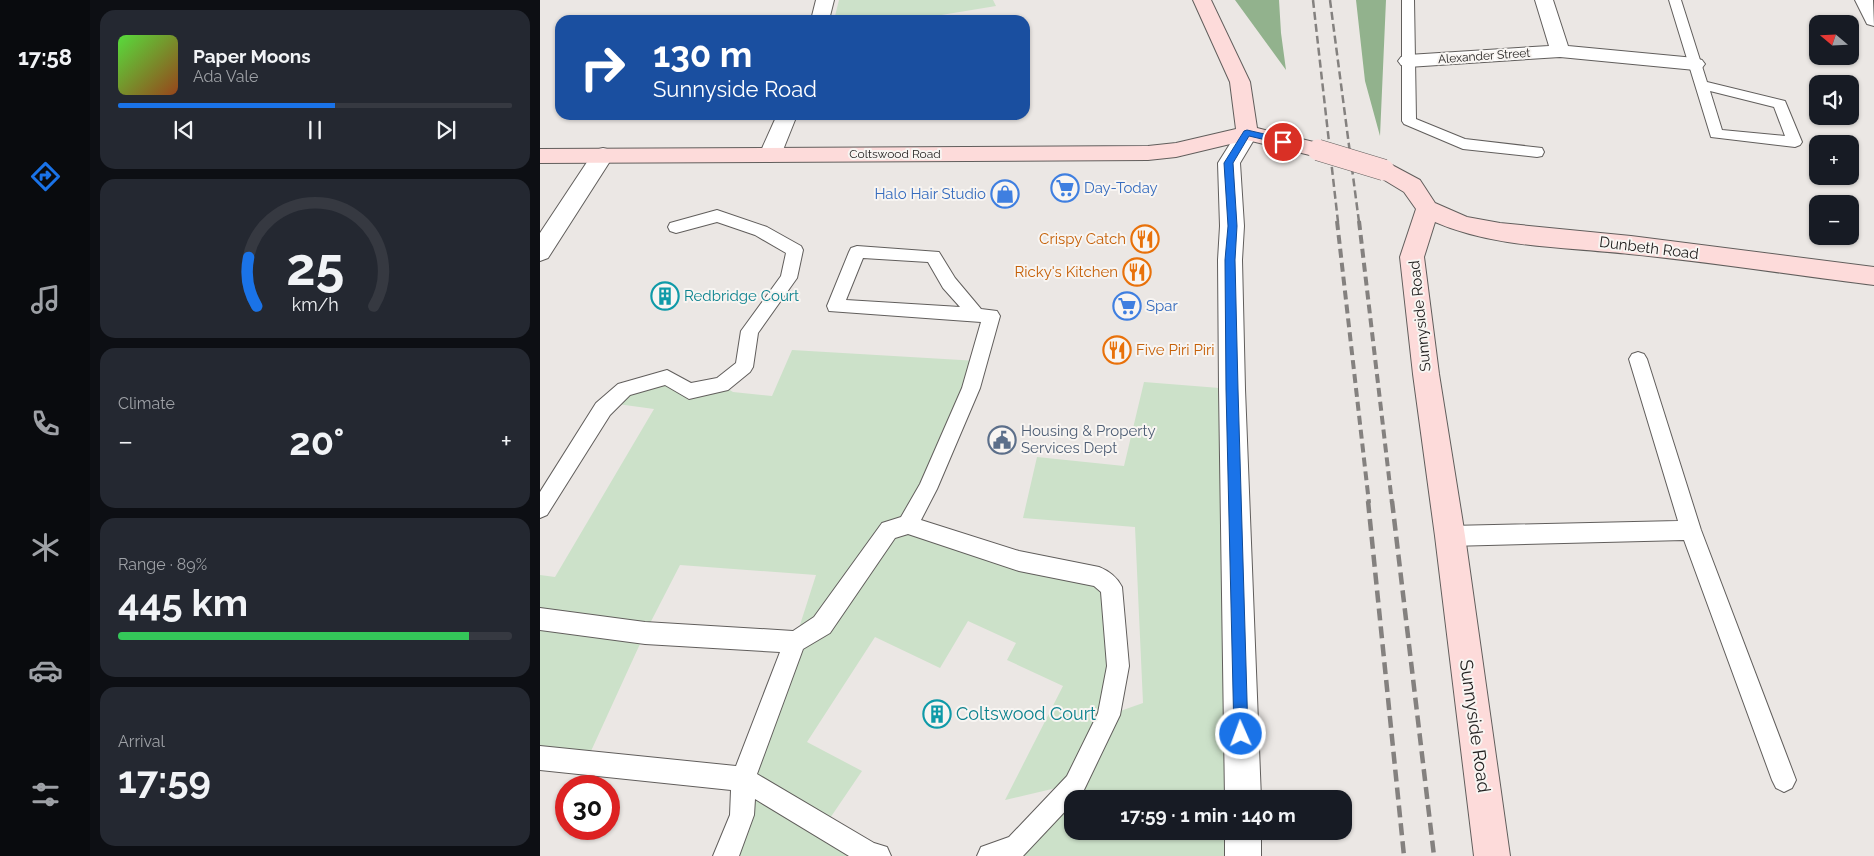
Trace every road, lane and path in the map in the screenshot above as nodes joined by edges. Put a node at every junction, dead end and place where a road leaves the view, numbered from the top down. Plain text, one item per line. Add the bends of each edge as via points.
1 (825, 0) edge
2 (1202, 0) edge
3 (1408, 0) edge
4 (1544, 0) edge
5 (1675, 0) edge
6 (1864, 0) edge
7 (821, 15) edge
8 (1874, 20) edge
9 (1560, 51) junction
10 (1408, 61) junction
11 (1695, 64) junction
12 (1701, 85) junction
13 (785, 120) edge
14 (1247, 133) junction
15 (1537, 152) dead end
16 (770, 155) junction
17 (540, 156) edge
18 (603, 156) junction
19 (1427, 209) junction
20 (676, 227) dead end
21 (540, 252) edge
22 (1874, 276) edge
23 (976, 315) junction
24 (1638, 359) dead end
25 (540, 509) edge
26 (908, 525) junction
27 (1692, 530) junction
28 (1450, 536) junction
29 (540, 619) edge
30 (796, 642) junction
31 (540, 758) edge
32 (743, 779) junction
33 (1784, 780) dead end
34 (1243, 790) edge
35 (1243, 840) edge
36 (726, 856) edge
37 (878, 856) edge
38 (990, 856) edge
39 (1243, 856) edge
40 (1492, 856) edge

1 - 7 street
2 - 14 main road via 1240,82
3 - 10 lane
4 - 9 street
5 - 11 lane
6 - 8 street
9 - 10 street, Alexander Street
9 - 11 street, Alexander Street
10 - 15 lane via 1410,121 1463,144
11 - 12 lane
12 - 12 lane via 1716,134 1795,142 1780,104
13 - 16 street
14 - 16 main road, Coltswood Road via 1191,147 1148,153
14 - 19 main road, bridge via 1384,170 1412,186
14 - 34 street via 1229,163
16 - 18 main road, Coltswood Road
17 - 18 main road, Coltswood Road
18 - 21 street
19 - 22 main road, Dunbeth Road via 1462,224 1500,232
19 - 28 main road, Sunnyside Road via 1412,257
20 - 25 lane via 716,216 761,231 795,250 789,278 750,331 744,368 722,385 689,391 667,377 624,389 603,409
23 - 23 lane via 938,313 835,306 858,252 933,256 949,283
23 - 26 lane via 991,316 971,388
24 - 27 lane
26 - 30 lane via 889,530 822,626
26 - 38 lane via 1019,561 1099,577 1111,587 1118,666 1109,715 1075,784 1017,846
27 - 28 lane
27 - 33 lane
28 - 40 main road, Sunnyside Road
29 - 30 lane via 645,633
30 - 32 lane
31 - 32 lane
32 - 36 lane via 742,815
32 - 37 lane via 871,855
35 - 39 street

